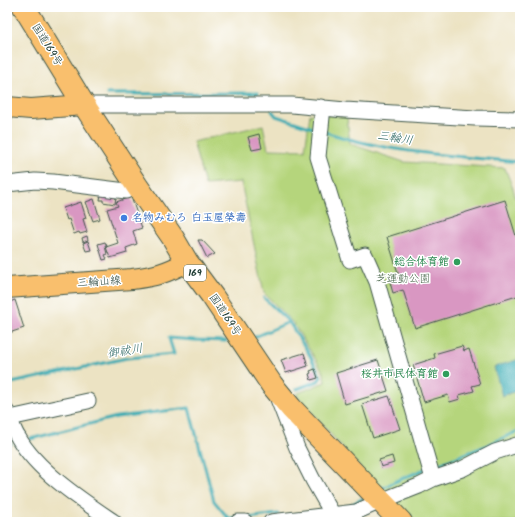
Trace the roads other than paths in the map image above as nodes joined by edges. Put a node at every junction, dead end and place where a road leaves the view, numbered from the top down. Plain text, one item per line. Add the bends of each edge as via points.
1 (24, 7) edge
2 (84, 105) junction
3 (7, 107) edge
4 (322, 112) junction
5 (520, 119) edge
6 (7, 184) edge
7 (137, 186) junction
8 (187, 262) junction
9 (7, 288) edge
10 (272, 386) junction
11 (88, 401) dead end
12 (8, 415) edge
13 (12, 439) edge
14 (520, 444) edge
15 (433, 479) junction
16 (381, 501) junction
17 (335, 518) edge
18 (114, 522) edge
19 (238, 522) edge
20 (245, 522) edge
21 (271, 522) edge
22 (401, 522) edge

1 - 2 highway, 国道169号 / 169
2 - 3 main road via 31,109
2 - 4 street via 292,105
2 - 7 highway, 国道169号 / 169
4 - 5 street
4 - 15 street via 318,158 350,260 365,255 377,282
6 - 7 street via 53,182 126,191
7 - 8 highway, 国道169号 / 169
8 - 9 main road, 三輪山線 via 165,273 132,280
8 - 10 highway, 国道169号 / 169
10 - 16 highway, 国道169号 / 169
10 - 17 street via 297,448
11 - 12 street
12 - 13 street
13 - 18 street via 60,483
14 - 15 street
15 - 16 street
16 - 17 street
16 - 22 highway, 国道169号 / 169
17 - 21 street
19 - 20 street

